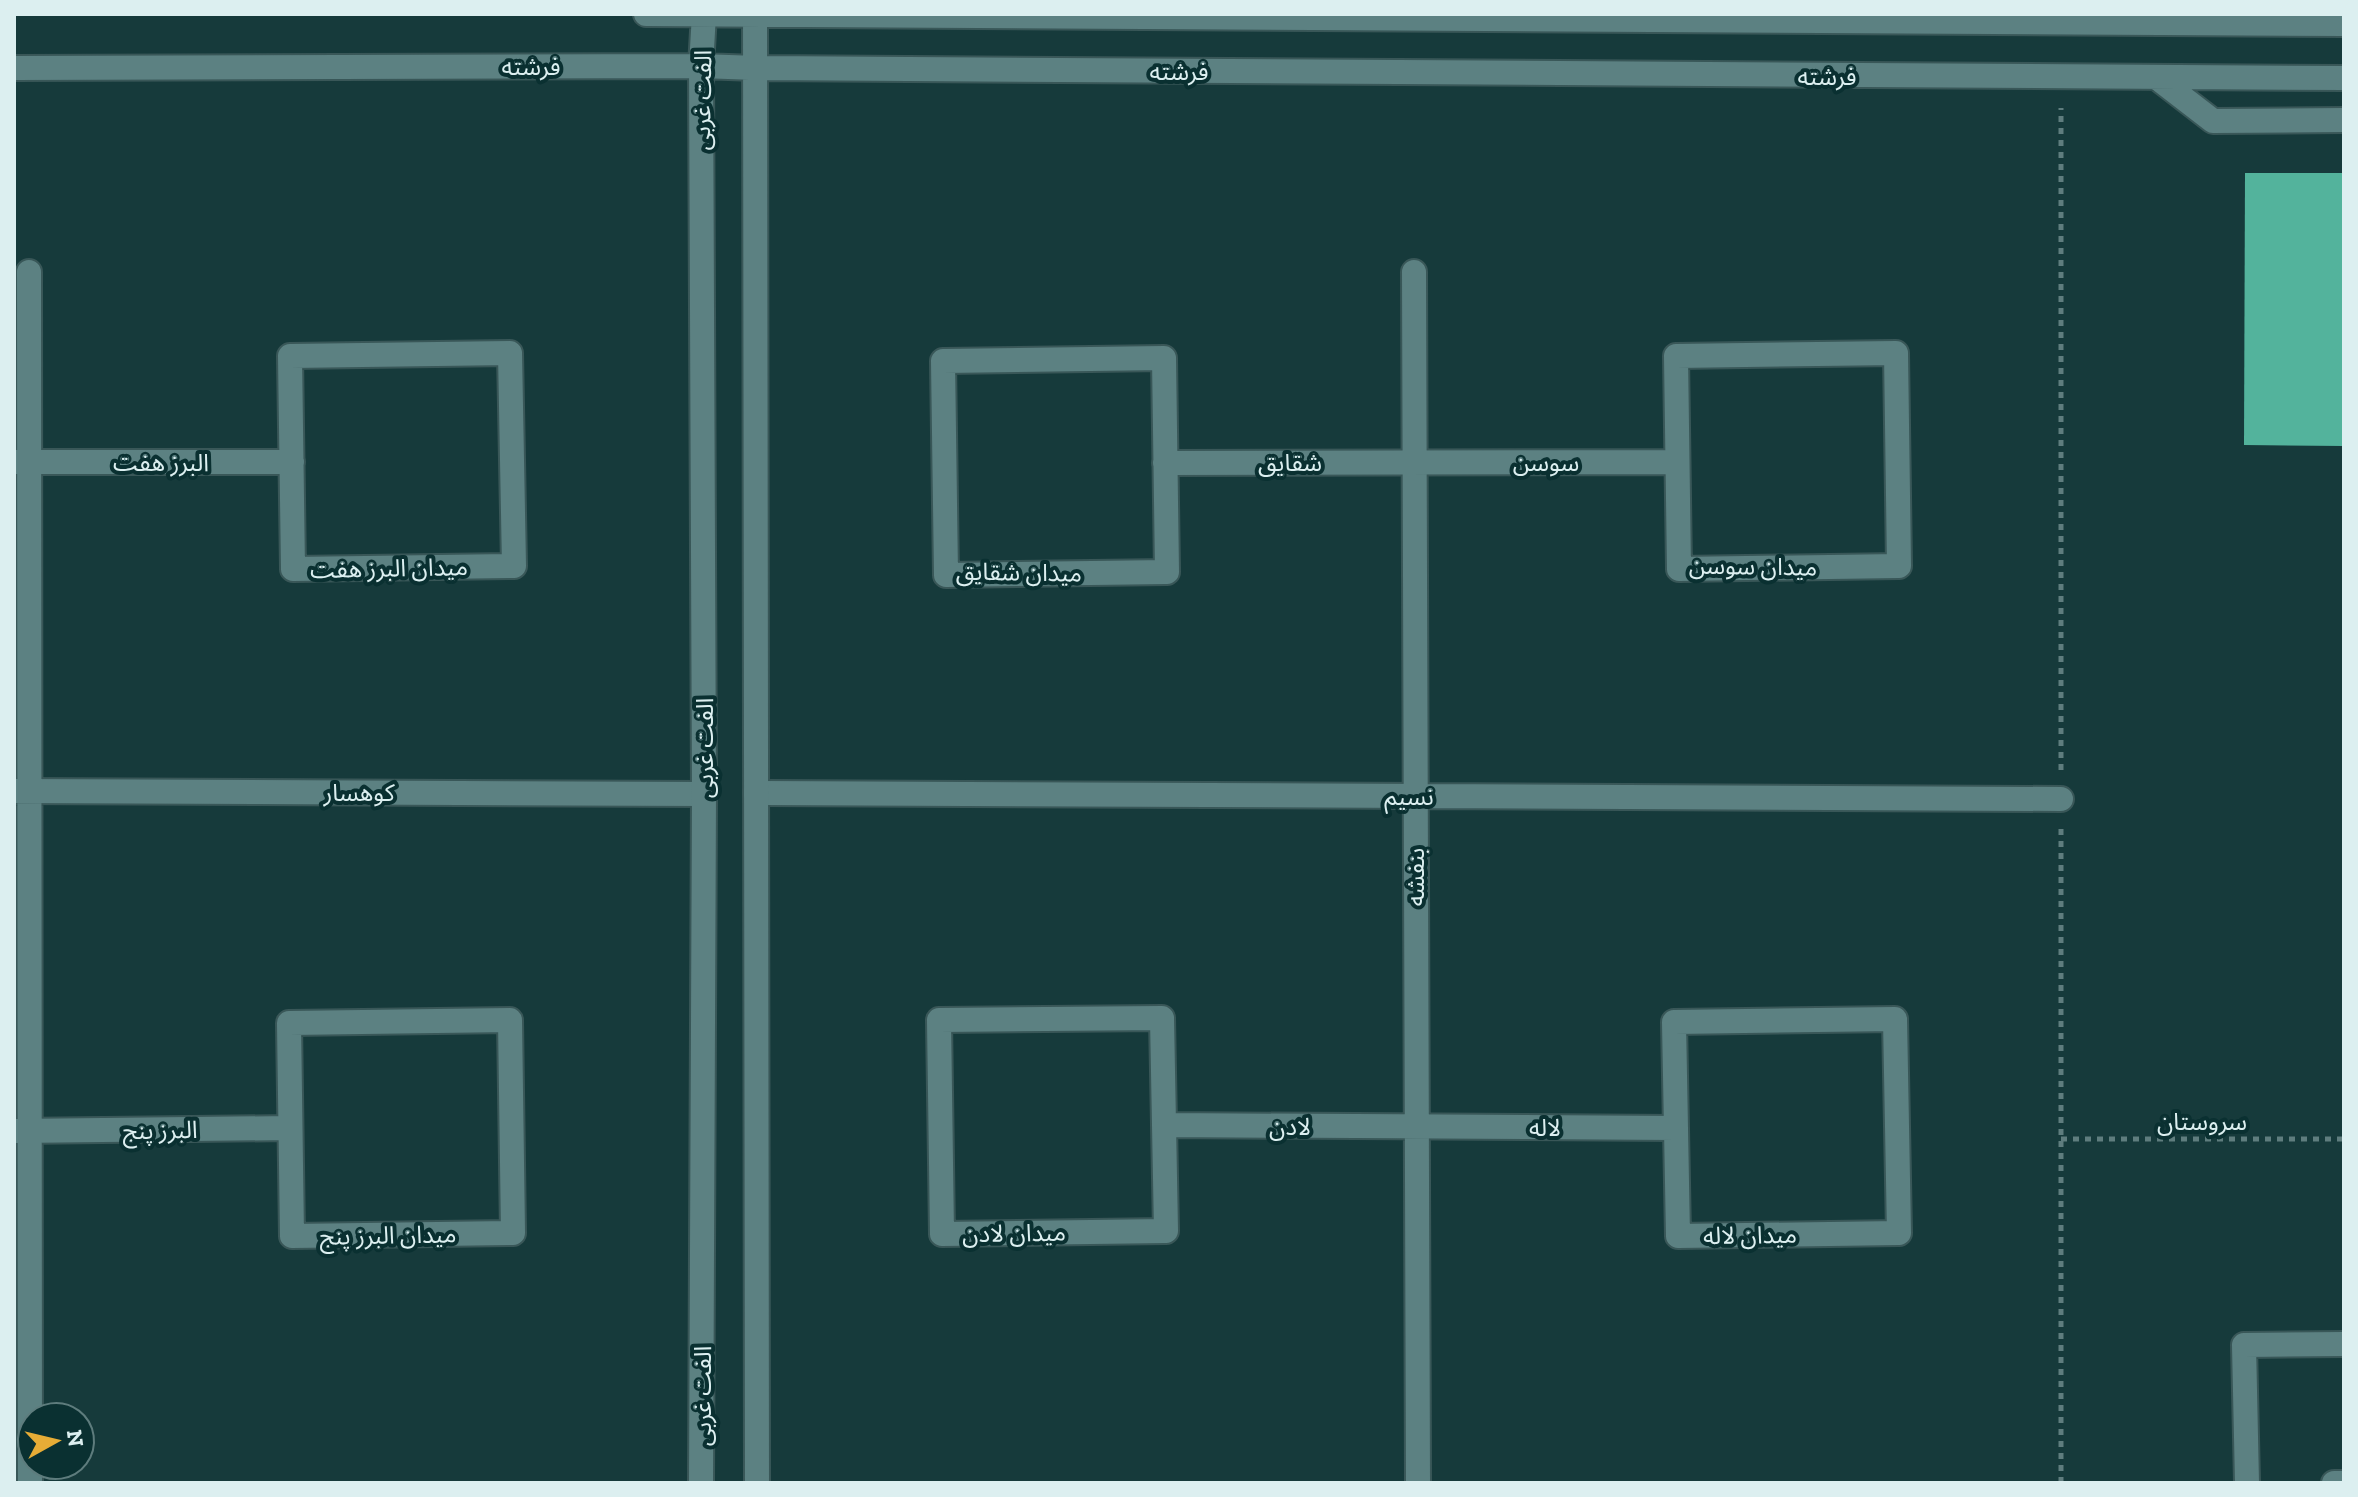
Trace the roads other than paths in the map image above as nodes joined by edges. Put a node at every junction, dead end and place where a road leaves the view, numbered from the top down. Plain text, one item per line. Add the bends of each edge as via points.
1 (646, 14) edge
2 (704, 15) edge
3 (755, 15) edge
4 (2082, 19) edge
5 (2167, 19) edge
6 (2344, 24) edge
7 (701, 66) junction
8 (14, 68) edge
9 (756, 68) junction
10 (2156, 77) junction
11 (2344, 78) edge
12 (2344, 120) edge
13 (29, 272) dead end
14 (1414, 272) dead end
15 (22, 462) edge
16 (292, 462) junction
17 (1415, 462) junction
18 (1677, 462) junction
19 (1165, 463) junction
20 (22, 791) edge
21 (756, 793) junction
22 (704, 794) junction
23 (1415, 796) junction
24 (2061, 799) dead end
25 (1164, 1125) junction
26 (1415, 1127) junction
27 (290, 1128) junction
28 (1676, 1128) junction
29 (22, 1132) edge
30 (2344, 1344) edge
31 (30, 1483) edge
32 (701, 1483) edge
33 (757, 1483) edge
34 (1418, 1483) edge
35 (2247, 1483) edge
36 (2334, 1483) edge
37 (2344, 1483) edge

1 - 2 street
2 - 3 street
2 - 7 street, الفت غربی
3 - 4 street
3 - 9 street
4 - 5 street
5 - 6 street
7 - 8 street, فرشته
7 - 9 street, فرشته
7 - 22 street, الفت غربی
9 - 10 street, فرشته
9 - 21 street
10 - 11 street, فرشته
10 - 12 street via 2213,121
13 - 15 street
14 - 17 street, بنفشه
15 - 16 street, البرز هفت
15 - 20 street
16 - 16 street, میدان البرز هفت via 293,569 514,566 510,353 290,356
17 - 18 street, سوسن
17 - 19 street, شقایق
17 - 23 street, بنفشه
18 - 18 street, میدان سوسن via 1679,569 1899,566 1896,353 1676,356
19 - 19 street, میدان شقایق via 1164,358 943,361 946,575 1167,572
20 - 22 street, کوهسار
20 - 29 street
21 - 23 street, نسیم
21 - 33 street
22 - 32 street, الفت غربی
23 - 24 street, نسیم
23 - 26 street, بنفشه
25 - 25 street, میدان لادن via 1162,1018 939,1020 942,1234 1166,1231
25 - 26 street, لادن
26 - 28 street, لاله
26 - 34 street, بنفشه
27 - 27 street, میدان البرز پنج via 292,1236 513,1233 510,1020 289,1023
27 - 29 street, البرز پنج
28 - 28 street, میدان لاله via 1678,1236 1899,1233 1895,1019 1674,1022
29 - 31 street
30 - 35 street via 2244,1345
36 - 37 street

